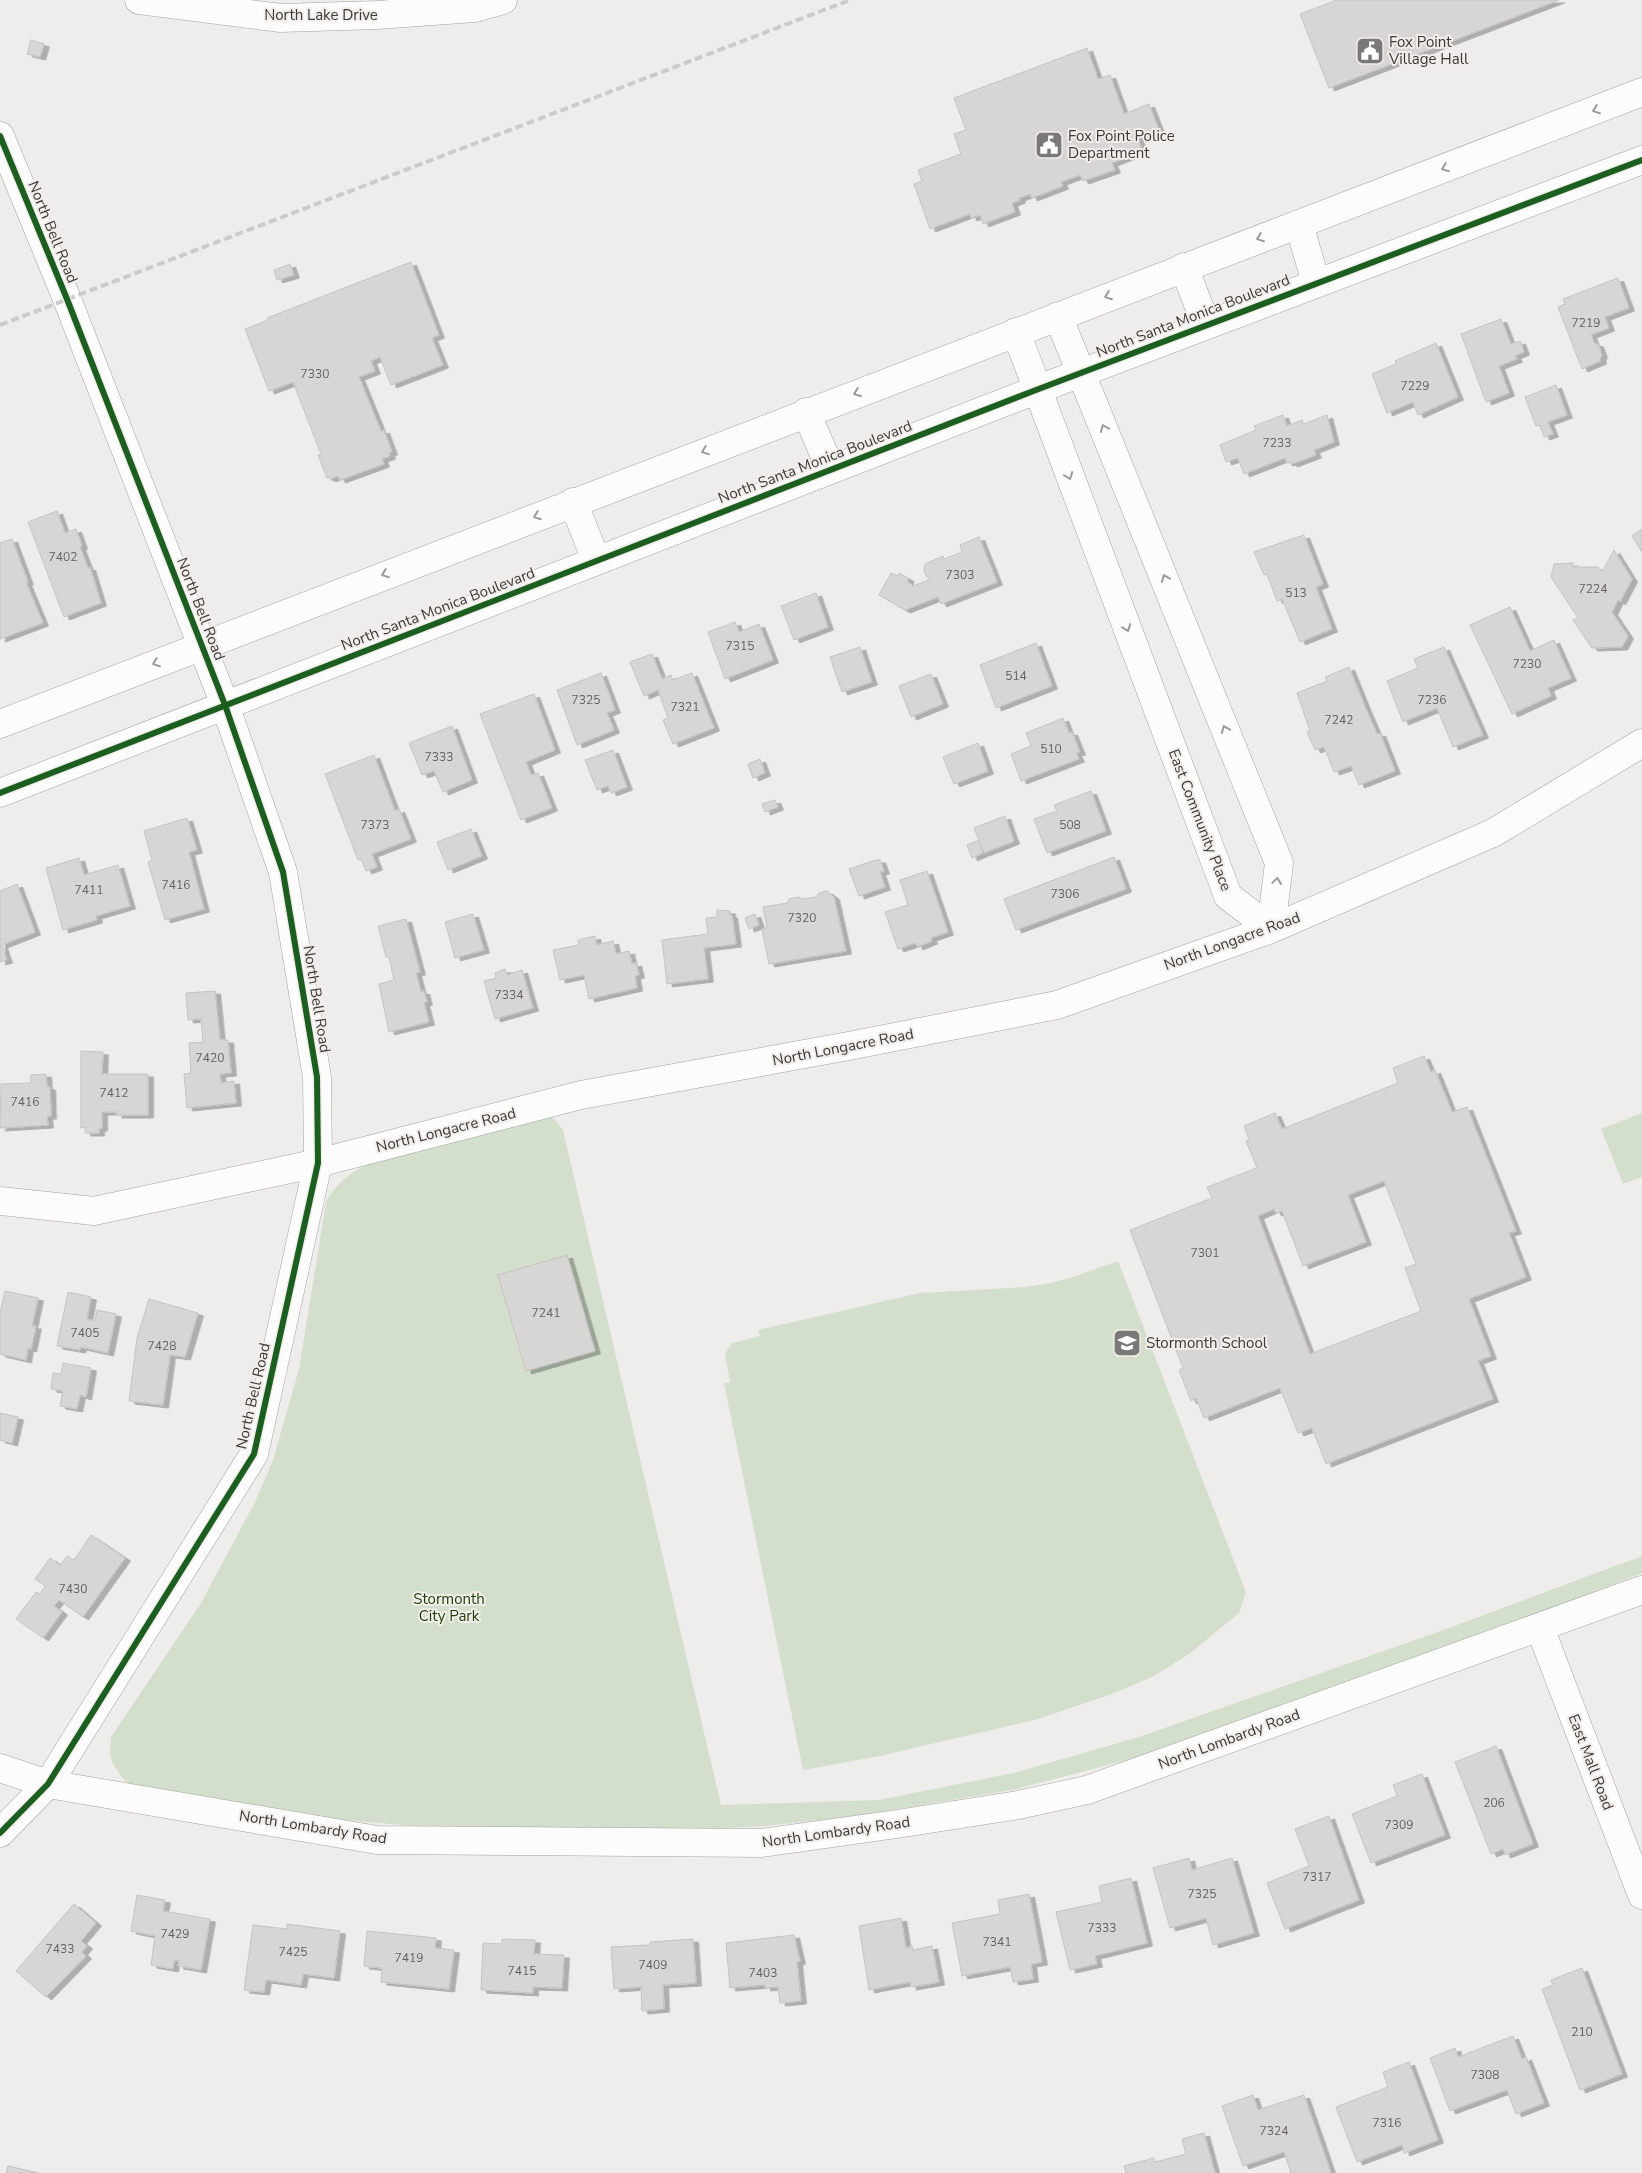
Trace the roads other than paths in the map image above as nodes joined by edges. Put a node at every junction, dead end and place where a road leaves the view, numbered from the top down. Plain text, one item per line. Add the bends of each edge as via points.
1 (139, 0) edge
2 (503, 0) edge
3 (1642, 92) edge
4 (0, 136) edge
5 (1642, 160) edge
6 (1299, 224) junction
7 (1184, 267) junction
8 (1316, 283) junction
9 (1058, 316) junction
10 (1206, 325) junction
11 (1016, 332) junction
12 (1080, 373) junction
13 (1036, 390) junction
14 (806, 412) junction
15 (830, 470) junction
16 (573, 502) junction
17 (596, 560) junction
18 (202, 645) junction
19 (225, 705) junction
20 (0, 724) edge
21 (1642, 744) edge
22 (0, 793) edge
23 (1270, 929) junction
24 (318, 1163) junction
25 (0, 1201) edge
26 (1642, 1590) edge
27 (1540, 1628) junction
28 (0, 1768) edge
29 (48, 1784) junction
30 (0, 1833) edge
31 (1642, 1895) edge

1 - 2 street, North Lake Drive via 281,18 475,8
3 -> 6 street
4 - 18 street, North Bell Road
5 - 8 street, North Santa Monica Boulevard
6 -> 7 street
6 - 8 street
7 -> 9 street
7 - 10 street
8 - 10 street, North Santa Monica Boulevard
9 - 11 street
9 - 12 street
10 - 12 street, North Santa Monica Boulevard
11 - 13 street, East Community Place
11 -> 14 street
12 - 13 street, North Santa Monica Boulevard
23 -> 12 street via 1279,863
13 - 15 street, North Santa Monica Boulevard
13 -> 23 street, East Community Place via 1228,896
14 - 15 street
14 -> 16 street
15 - 17 street, North Santa Monica Boulevard
16 - 17 street
16 -> 18 street
17 - 19 street, North Santa Monica Boulevard
18 - 19 street, North Bell Road
18 -> 20 street
19 - 22 street, North Santa Monica Boulevard
19 - 24 street, North Bell Road via 283,872 317,1077
21 - 23 street, North Longacre Road via 1493,832
23 - 24 street, North Longacre Road via 1057,1005 581,1096
24 - 25 street, North Longacre Road via 94,1211
24 - 29 street, North Bell Road via 254,1454
26 - 27 street, North Lombardy Road
27 - 29 street, North Lombardy Road via 1087,1790 897,1824 762,1843 376,1840
27 - 31 street, East Mall Road
28 - 29 street, North Lombardy Road
29 - 30 street, North Bell Road

